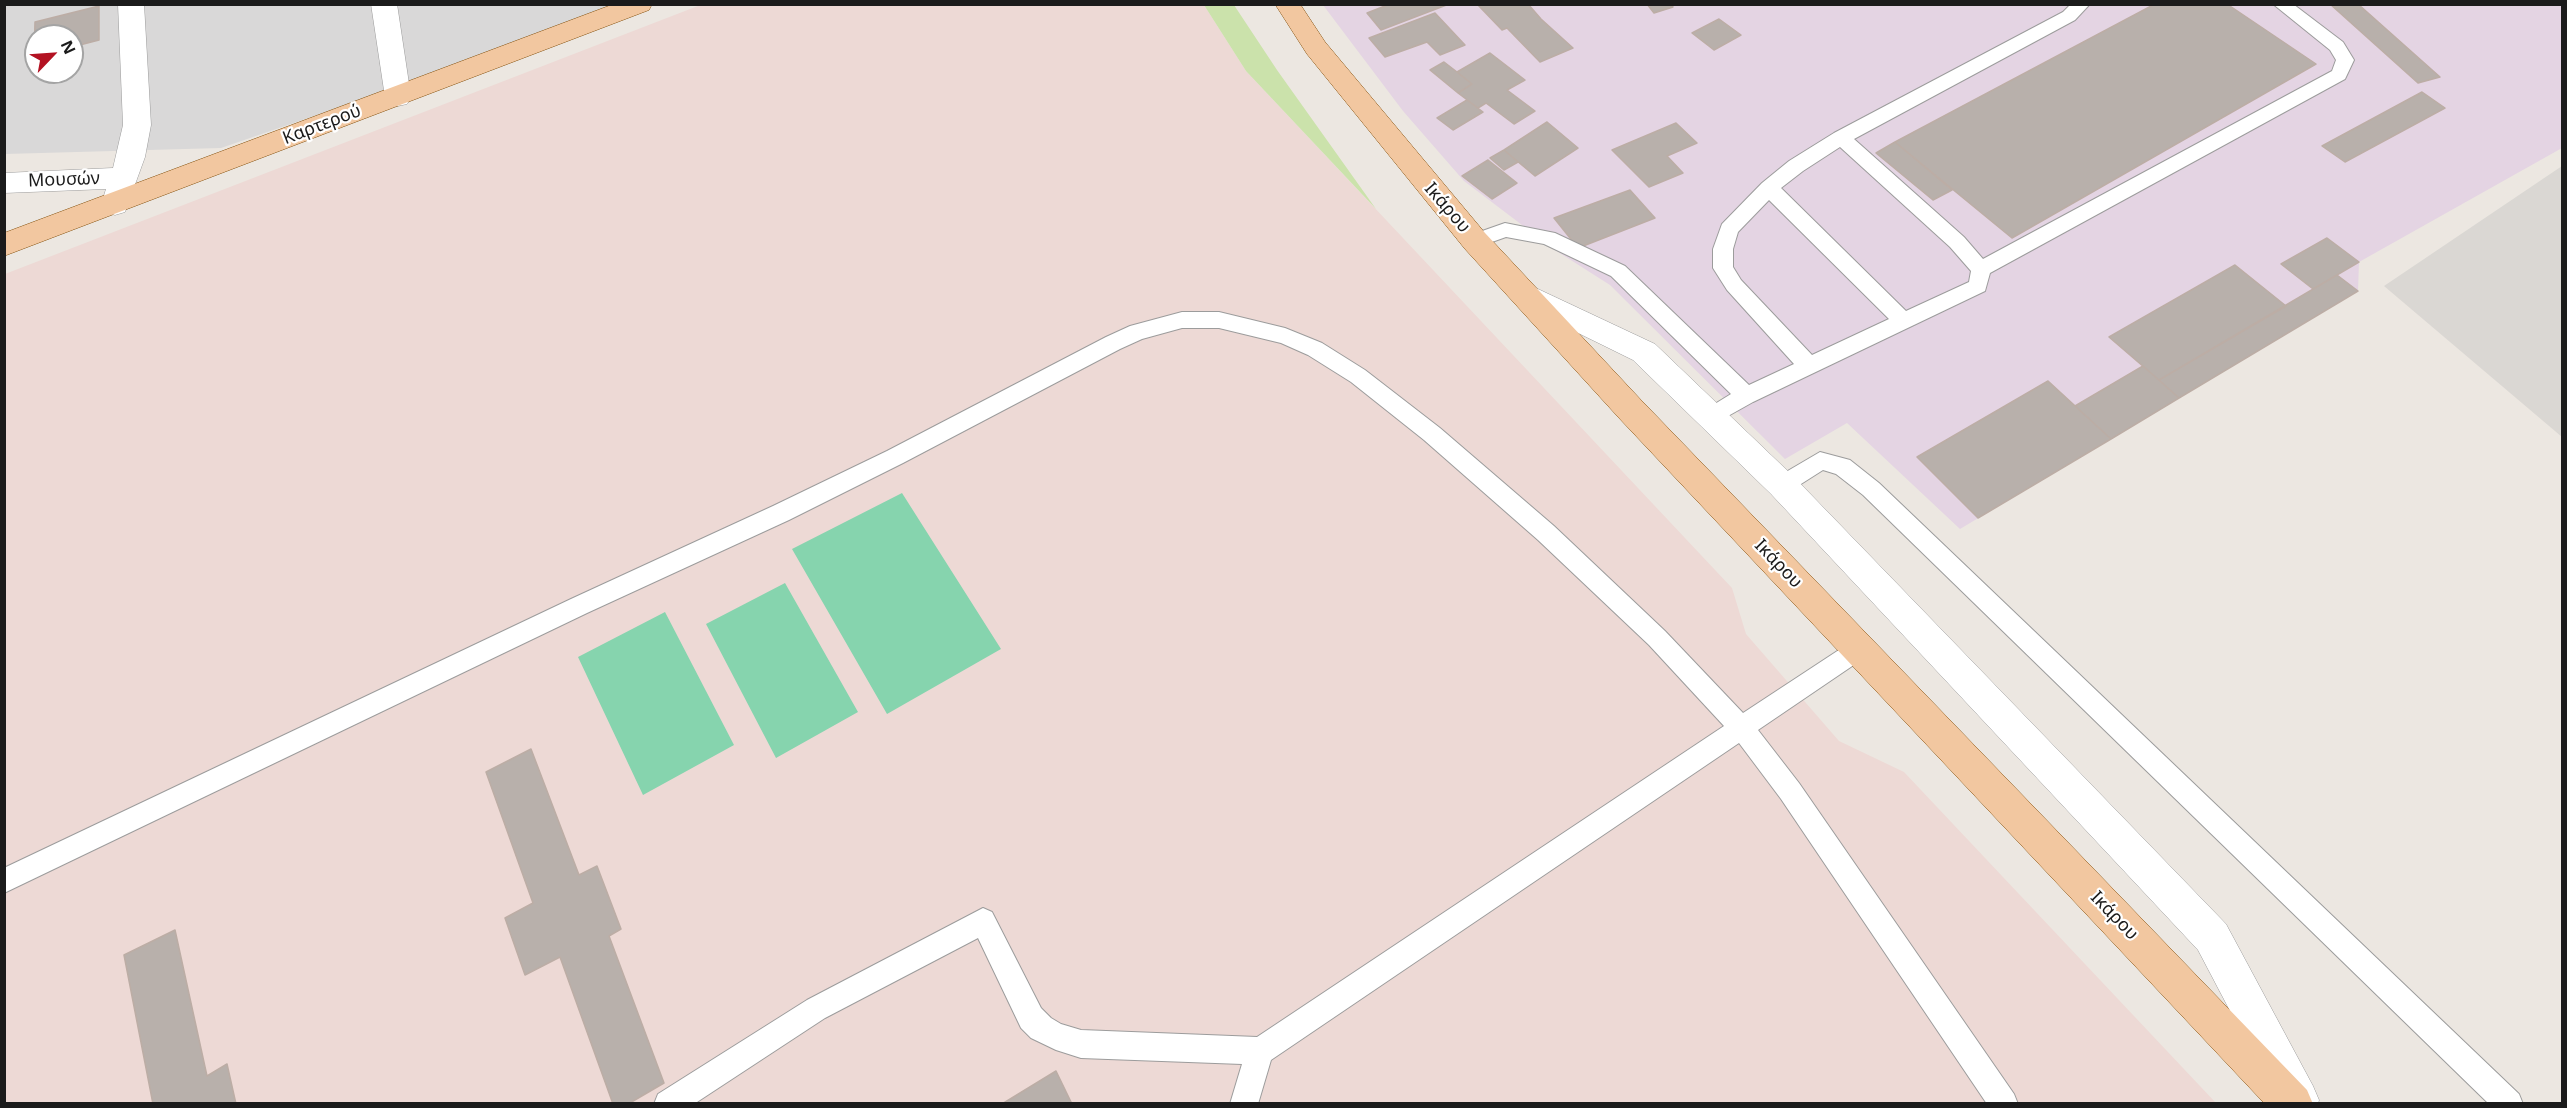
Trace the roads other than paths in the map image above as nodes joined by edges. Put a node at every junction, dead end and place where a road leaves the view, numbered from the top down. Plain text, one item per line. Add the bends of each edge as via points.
1 (131, 4) edge
2 (384, 4) edge
3 (640, 4) edge
4 (1287, 4) edge
5 (2082, 4) edge
6 (2281, 4) edge
7 (398, 97) junction
8 (1841, 138) junction
9 (123, 178) junction
10 (4, 183) edge
11 (1769, 188) junction
12 (115, 205) junction
13 (1475, 241) junction
14 (4, 245) edge
15 (1982, 269) junction
16 (1523, 292) junction
17 (1905, 322) junction
18 (1810, 367) junction
19 (1746, 396) junction
20 (1712, 416) junction
21 (1782, 485) junction
22 (1859, 649) junction
23 (1742, 729) junction
24 (4, 881) edge
25 (1260, 1051) junction
26 (668, 1104) edge
27 (1244, 1104) edge
28 (2004, 1104) edge
29 (2293, 1104) edge
30 (2301, 1104) edge
31 (2509, 1104) edge

1 - 9 street via 137,125
2 - 7 street
3 - 7 main road, Καρτερού
4 - 13 main road, Ικάρου via 1330,66
5 - 8 lane via 2069,16
6 - 15 lane via 2337,46 2345,60 2339,75
7 - 12 main road, Καρτερού
8 - 11 lane
8 - 15 lane
9 - 10 street, Μουσών
9 - 12 street
11 - 17 lane
11 - 18 lane via 1729,229 1723,268
12 - 14 main road, Καρτερού
13 - 16 main road, Ικάρου
13 - 19 lane via 1505,230 1548,238 1618,271
15 - 17 lane via 1978,286
16 - 20 street via 1644,352
16 - 22 main road, Ικάρου
17 - 18 lane
18 - 19 lane
19 - 20 lane
20 - 21 street
21 - 30 street via 2212,937
21 - 31 lane via 1820,461 1842,466 1871,489
22 - 23 lane
22 - 29 main road, Ικάρου
23 - 24 lane via 1657,638 1546,533 1358,376 1315,349 1285,336 1202,318 1161,325 1113,343 780,513
23 - 25 lane
23 - 28 lane via 1790,791
25 - 26 lane via 1081,1044 1041,1029 1031,1018 983,921 816,1009
25 - 27 lane

